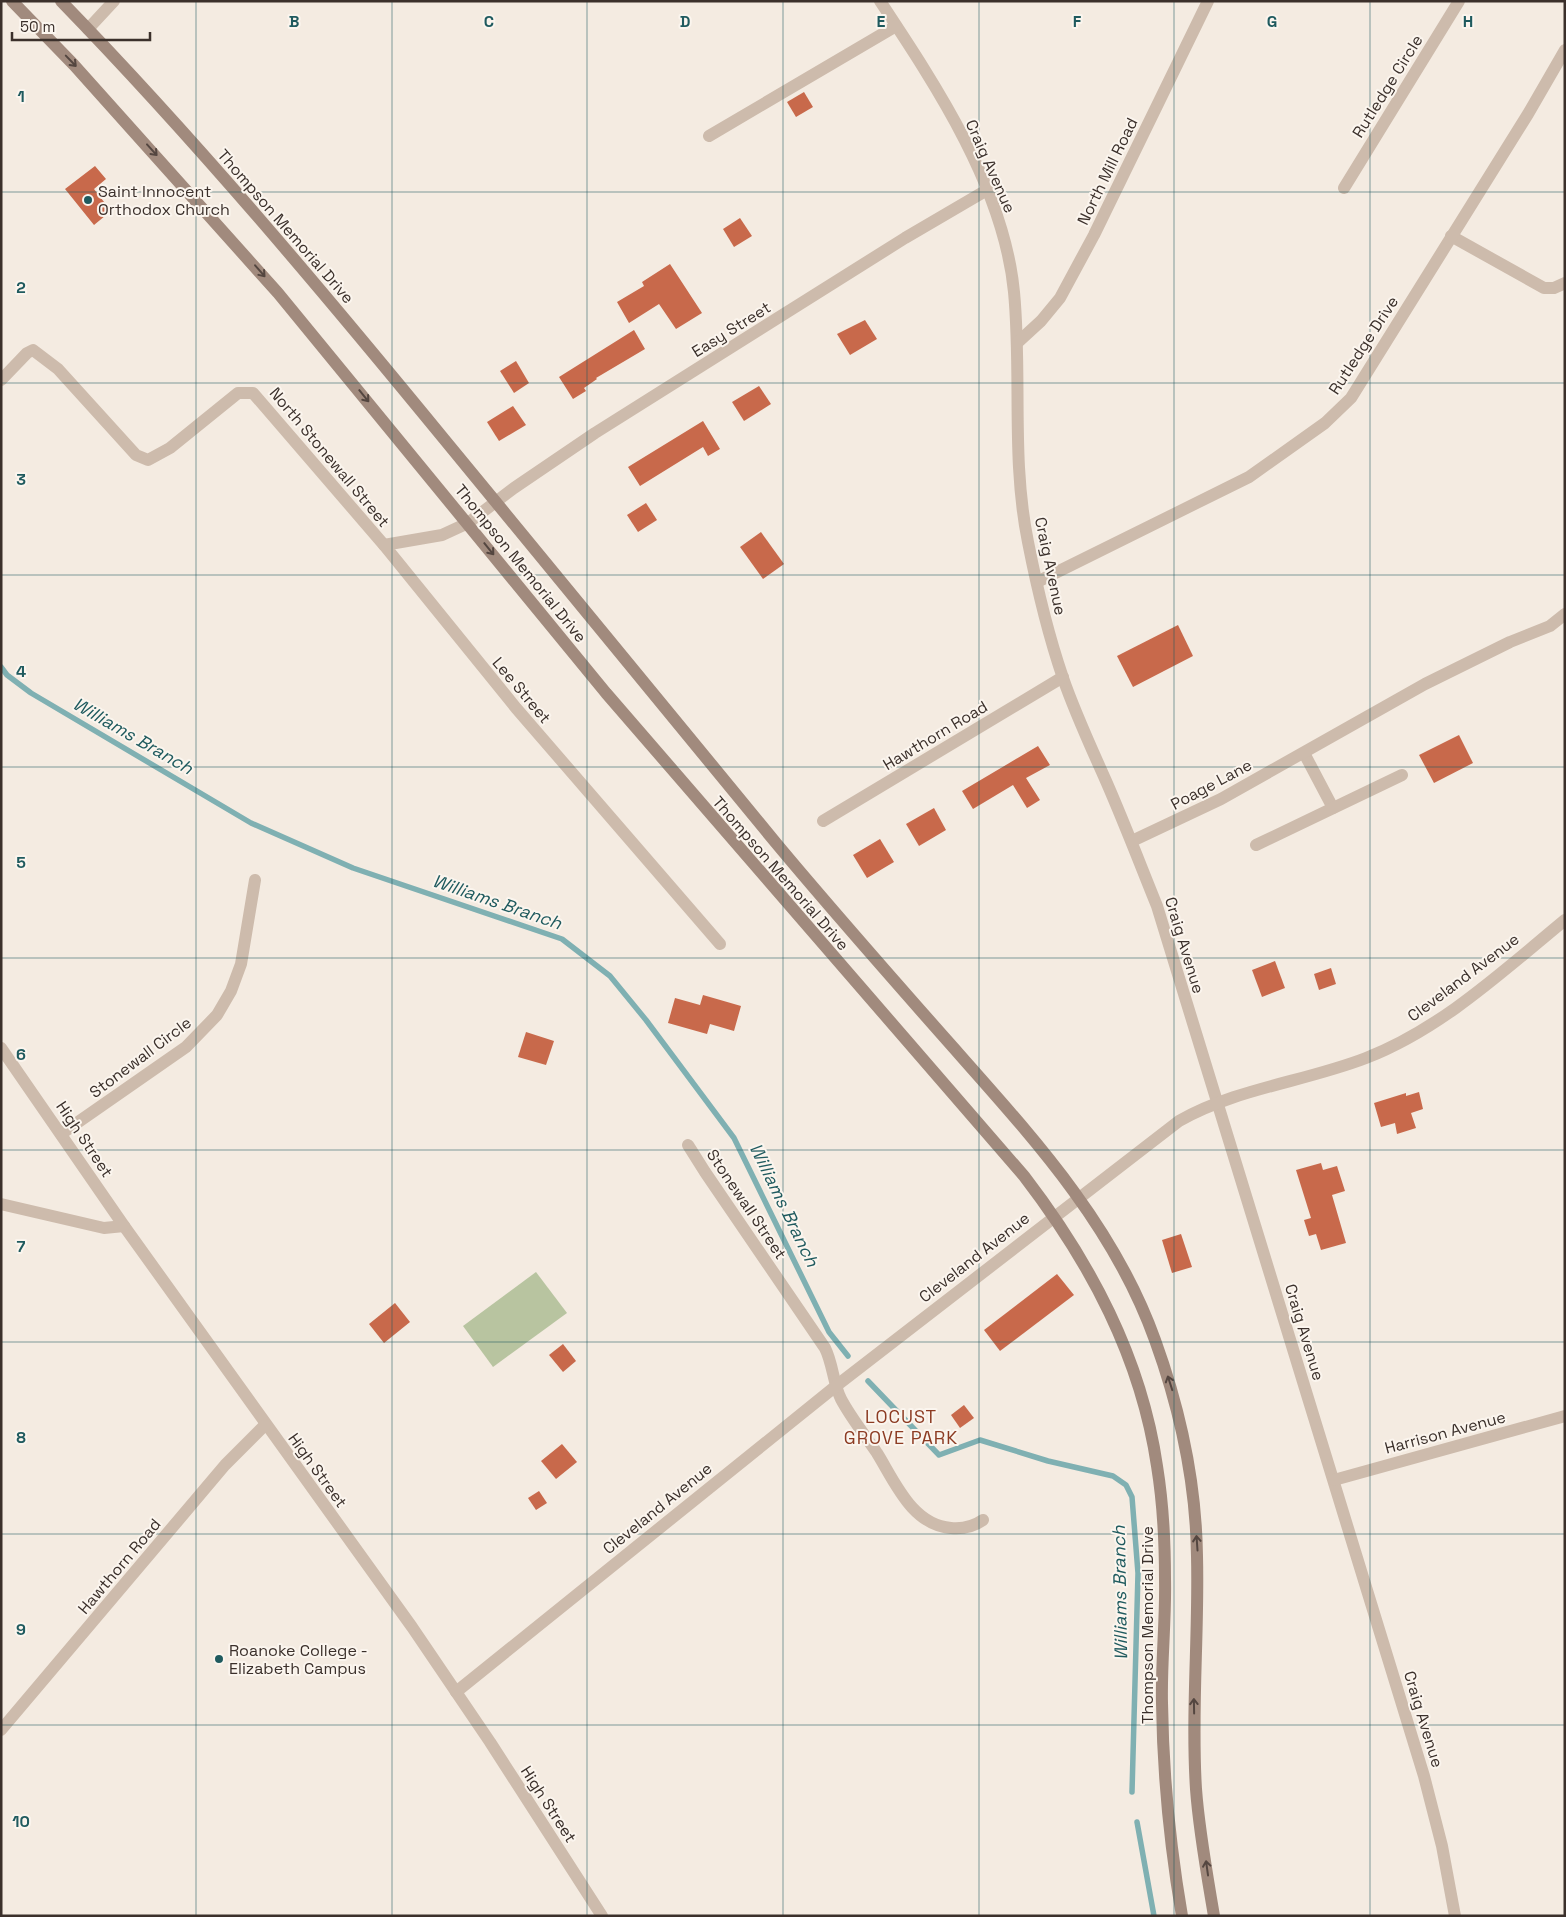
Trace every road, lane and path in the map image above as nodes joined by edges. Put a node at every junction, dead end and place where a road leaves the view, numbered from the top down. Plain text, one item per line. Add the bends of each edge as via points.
1 (12, 1) edge
2 (61, 1) edge
3 (114, 1) edge
4 (880, 1) edge
5 (1208, 1) edge
6 (1459, 1) edge
7 (896, 26) junction
8 (88, 29) junction
9 (1565, 50) edge
10 (709, 136) dead end
11 (1344, 188) dead end
12 (987, 190) junction
13 (1451, 236) junction
14 (1565, 283) edge
15 (1018, 343) junction
16 (1, 380) edge
17 (496, 502) junction
18 (468, 523) junction
19 (384, 545) junction
20 (1036, 582) junction
21 (1565, 614) edge
22 (1063, 677) junction
23 (1304, 753) junction
24 (1402, 775) dead end
25 (1333, 808) junction
26 (823, 821) dead end
27 (1132, 841) junction
28 (1256, 845) dead end
29 (256, 880) dead end
30 (1561, 923) edge
31 (720, 944) dead end
32 (1, 1048) edge
33 (1216, 1101) junction
34 (61, 1134) junction
35 (688, 1145) dead end
36 (1079, 1196) junction
37 (1, 1204) edge
38 (1054, 1215) junction
39 (124, 1226) junction
40 (836, 1386) junction
41 (1565, 1416) edge
42 (265, 1425) junction
43 (1334, 1480) junction
44 (983, 1520) dead end
45 (456, 1692) junction
46 (1, 1730) edge
47 (602, 1916) edge
48 (1182, 1916) edge
49 (1214, 1916) edge
50 (1455, 1916) edge

1 -> 18 main road, Thompson Memorial Drive via 74,64 272,285
2 - 8 main road, Thompson Memorial Drive
3 - 8 street
4 - 7 street, Craig Avenue
5 - 15 street, North Mill Road via 1060,298 1042,321
6 - 11 street, Rutledge Circle
7 - 10 street
7 - 12 street, Craig Avenue via 966,144
8 - 17 main road, Thompson Memorial Drive via 317,284
9 - 13 street, Rutledge Drive
12 - 15 street, Craig Avenue via 1009,261
12 - 17 street, Easy Street via 905,238 595,434
13 - 14 street via 1544,288
13 - 20 street, Rutledge Drive via 1351,398 1325,423 1249,477
15 - 20 street, Craig Avenue via 1017,458
16 - 19 street, North Stonewall Street via 33,350 58,369 136,455 148,460 170,448 238,393 253,393
17 - 18 street
17 - 36 main road, Thompson Memorial Drive via 780,847 1022,1125
18 - 19 street via 442,535
18 -> 38 main road, Thompson Memorial Drive via 606,693 1024,1176
19 - 31 street, Lee Street via 516,708
20 - 22 street, Craig Avenue
21 - 23 street, Poage Lane via 1550,626 1425,684
22 - 26 street, Hawthorn Road
22 - 27 street, Craig Avenue
23 - 25 street
23 - 27 street, Poage Lane
24 - 25 street
25 - 28 street
27 - 33 street, Craig Avenue via 1156,906
29 - 34 street, Stonewall Circle via 241,964 217,1015 186,1047
30 - 33 street, Cleveland Avenue via 1434,1023 1404,1041 1365,1058
32 - 34 street, High Street
33 - 36 street, Cleveland Avenue via 1179,1121
33 - 43 street, Craig Avenue
34 - 39 street, High Street
35 - 40 street, Stonewall Street via 825,1348 832,1362
36 - 38 street, Cleveland Avenue
49 -> 36 main road, Thompson Memorial Drive via 1196,1787 1194,1681 1198,1554 1185,1443 1173,1392 1135,1291
37 - 39 street via 104,1228
38 - 40 street, Cleveland Avenue
38 - 48 main road, Thompson Memorial Drive via 1090,1272 1113,1317 1140,1393 1157,1465 1166,1580 1162,1694 1165,1780
39 - 42 street, High Street
40 - 44 street, Stonewall Street via 919,1515 944,1528 975,1526
40 - 45 street, Cleveland Avenue
41 - 43 street, Harrison Avenue
42 - 45 street, High Street
42 - 46 street, Hawthorn Road via 225,1465
43 - 50 street, Craig Avenue via 1424,1776
45 - 47 street, High Street

